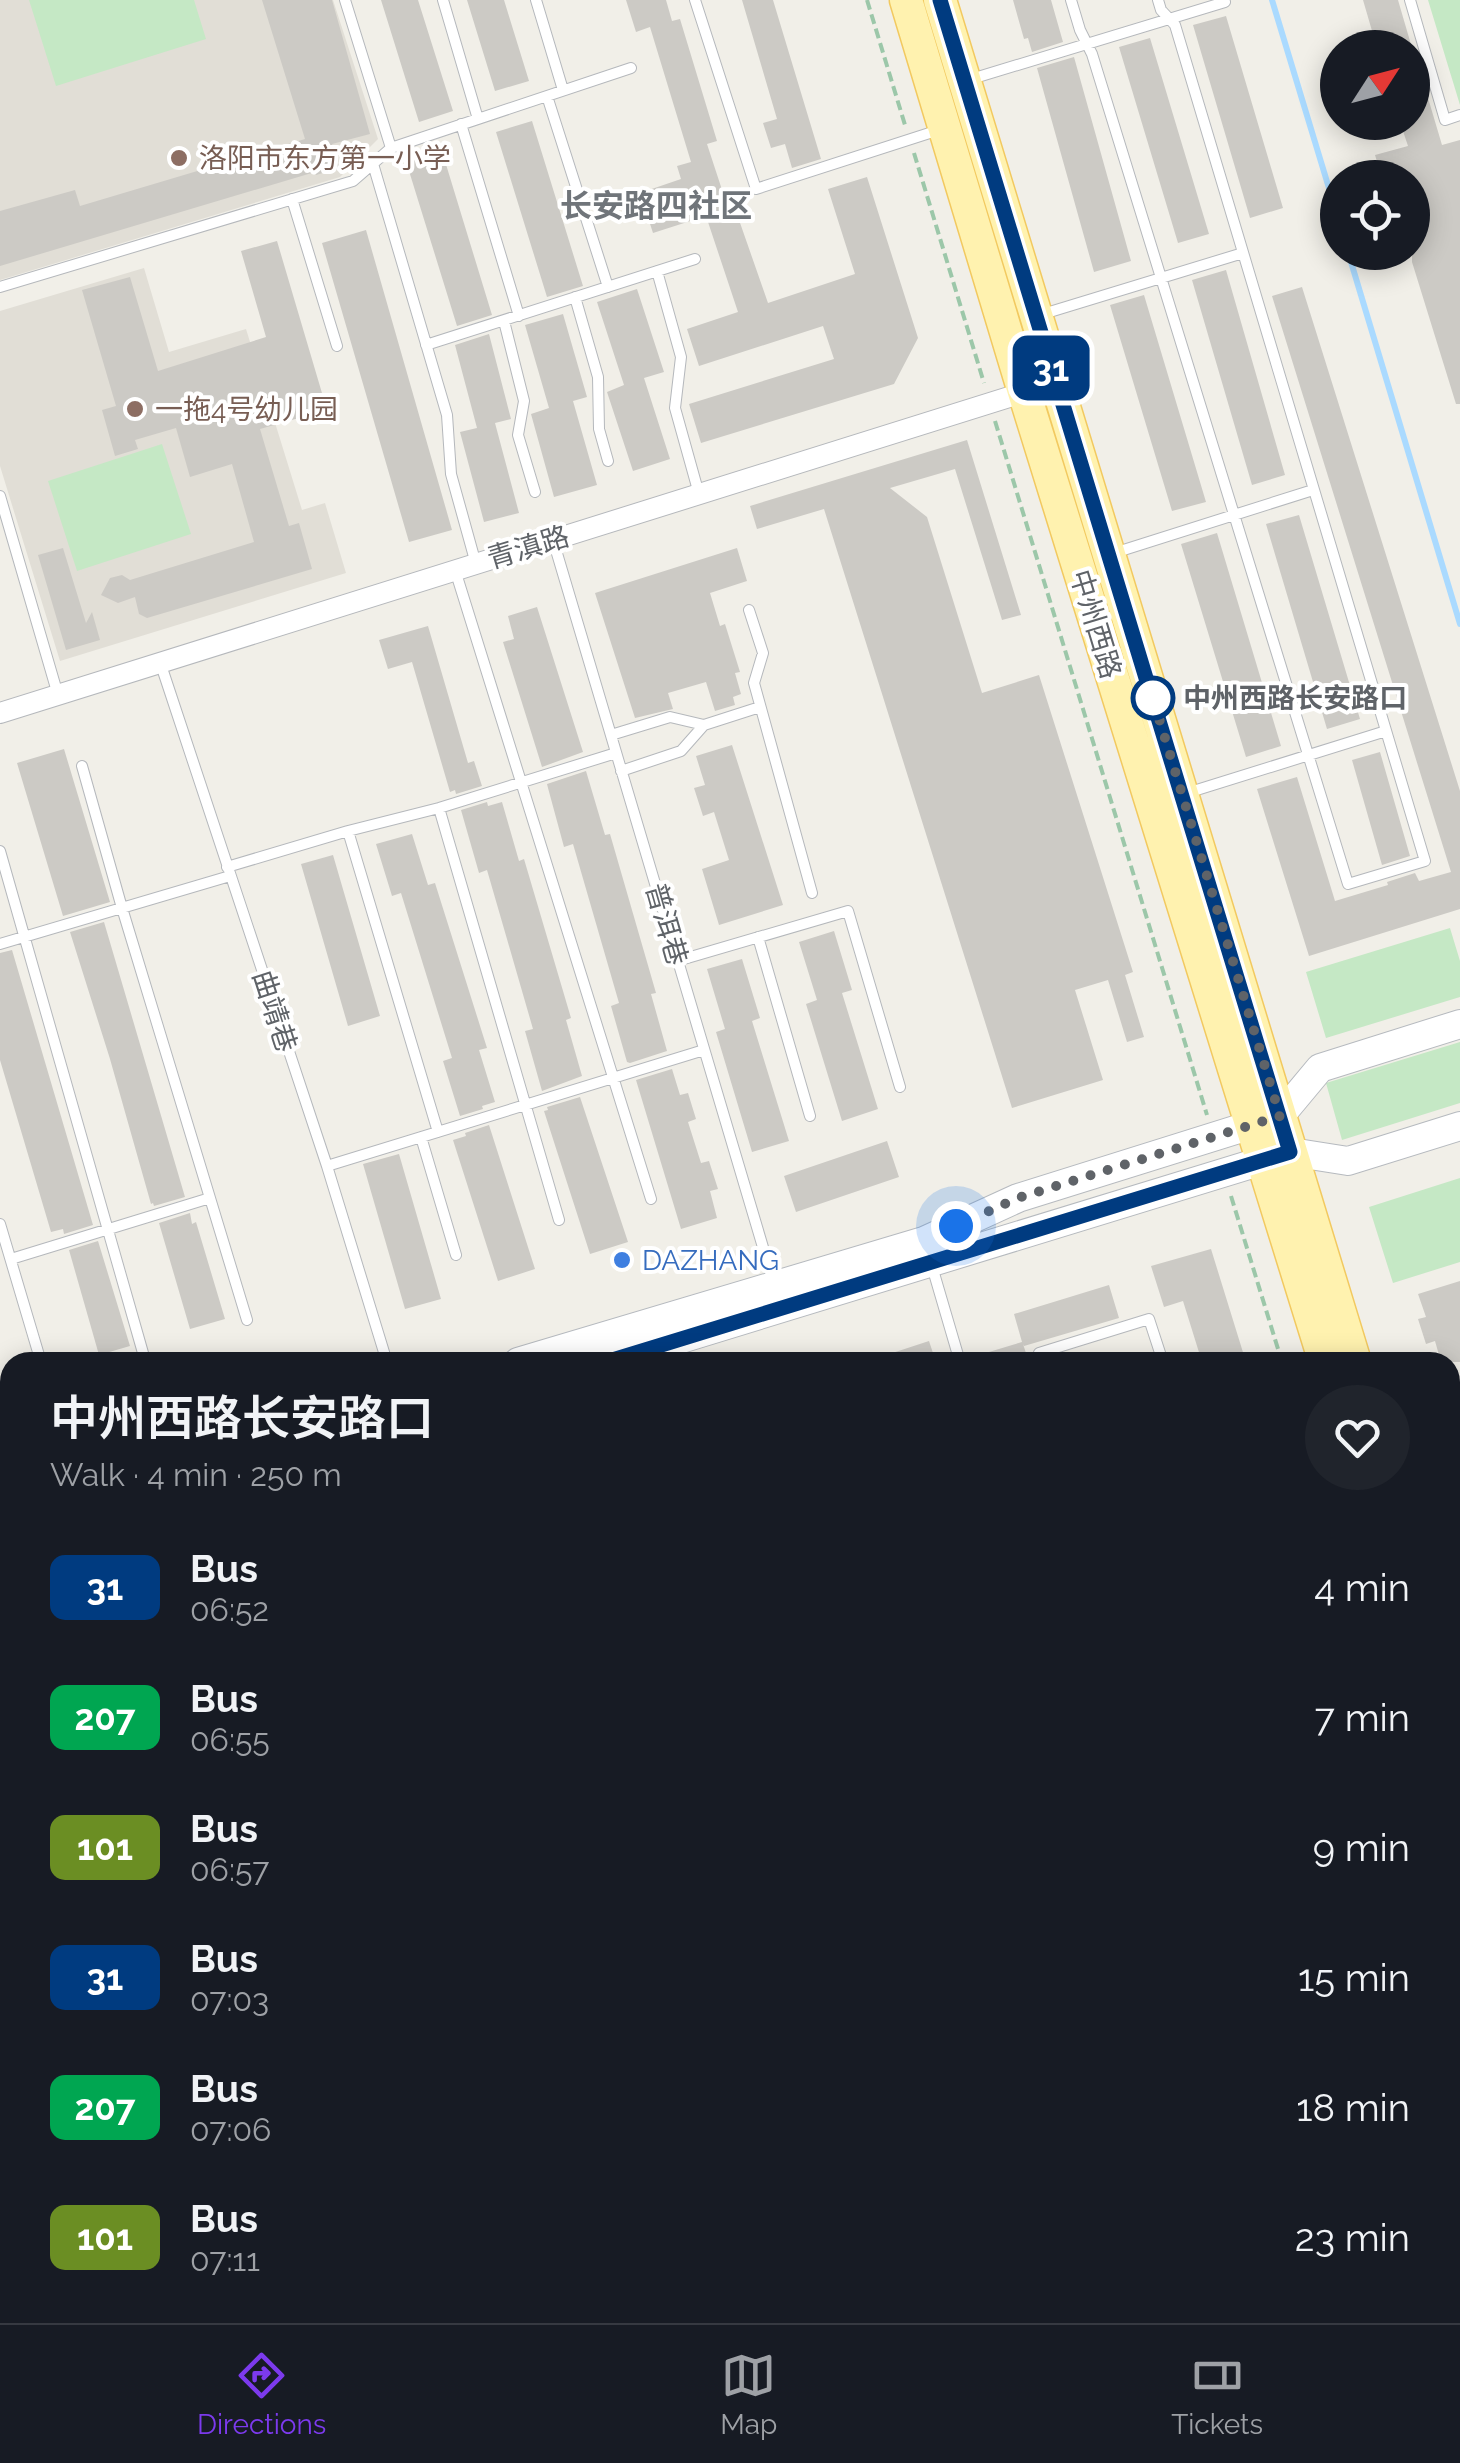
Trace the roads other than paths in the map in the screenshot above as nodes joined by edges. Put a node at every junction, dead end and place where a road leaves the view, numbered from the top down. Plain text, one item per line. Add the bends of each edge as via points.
1 (345, 0) edge
2 (443, 0) edge
3 (536, 0) edge
4 (695, 0) edge
5 (906, 0) edge
6 (940, 0) edge
7 (1071, 0) edge
8 (1158, 0) edge
9 (1410, 0) edge
10 (1226, 2) edge
11 (1168, 19) junction
12 (1086, 44) junction
13 (631, 68) dead end
14 (965, 80) junction
15 (563, 90) junction
16 (548, 96) junction
17 (1460, 116) edge
18 (478, 119) junction
19 (962, 123) junction
20 (461, 124) junction
21 (392, 148) junction
22 (373, 164) junction
23 (292, 199) junction
24 (1242, 253) junction
25 (695, 258) dead end
26 (657, 270) junction
27 (1161, 278) junction
28 (0, 287) edge
29 (608, 287) junction
30 (575, 297) junction
31 (519, 316) junction
32 (1036, 316) junction
33 (504, 320) junction
34 (337, 346) dead end
35 (426, 346) junction
36 (1056, 382) junction
37 (1024, 392) junction
38 (608, 461) dead end
39 (1314, 490) junction
40 (535, 492) dead end
41 (699, 494) junction
42 (0, 496) edge
43 (1234, 515) junction
44 (553, 539) junction
45 (1110, 555) junction
46 (476, 564) junction
47 (455, 570) junction
48 (749, 610) dead end
49 (160, 661) junction
50 (58, 695) junction
51 (760, 707) junction
52 (0, 713) edge
53 (704, 725) junction
54 (1386, 731) junction
55 (611, 735) junction
56 (616, 754) junction
57 (1308, 755) junction
58 (82, 766) dead end
59 (622, 771) junction
60 (522, 782) junction
61 (1182, 794) junction
62 (439, 808) junction
63 (348, 831) junction
64 (0, 851) edge
65 (228, 871) junction
66 (812, 893) dead end
67 (122, 908) junction
68 (24, 936) junction
69 (758, 937) junction
70 (0, 944) edge
71 (678, 960) junction
72 (1460, 1024) edge
73 (704, 1050) junction
74 (614, 1078) junction
75 (900, 1086) dead end
76 (526, 1105) junction
77 (810, 1116) dead end
78 (1266, 1120) junction
79 (1460, 1126) edge
80 (438, 1132) junction
81 (421, 1137) junction
82 (1277, 1156) junction
83 (326, 1166) junction
84 (210, 1198) junction
85 (651, 1200) dead end
86 (560, 1220) dead end
87 (0, 1224) edge
88 (108, 1229) junction
89 (456, 1255) dead end
90 (10, 1258) junction
91 (931, 1263) junction
92 (778, 1297) junction
93 (247, 1320) dead end
94 (37, 1352) edge
95 (143, 1352) edge
96 (384, 1352) edge
97 (558, 1352) edge
98 (632, 1352) edge
99 (957, 1352) edge
100 (1041, 1352) edge
101 (1159, 1352) edge
102 (1323, 1352) edge
103 (1351, 1352) edge

1 - 21 lane
2 - 18 lane
3 - 15 lane
4 - 19 lane via 756,189
5 - 19 main road, 中州西路
6 - 14 main road, 中州西路
7 - 12 lane
8 - 11 lane
9 - 17 lane via 1445,120
10 - 11 lane
11 - 12 lane
11 - 24 lane
12 - 14 lane
12 - 27 lane
13 - 15 lane
14 - 19 main road, 中州西路
15 - 16 lane
16 - 18 lane
16 - 29 lane
18 - 20 lane
19 - 32 main road, 中州西路
19 - 37 main road, 中州西路
20 - 21 lane
20 - 31 lane
21 - 22 lane
22 - 23 lane via 354,181
22 - 35 lane
23 - 28 lane
23 - 34 lane
24 - 27 lane
24 - 39 lane
25 - 26 lane
26 - 29 lane
26 - 41 lane via 681,356 676,408
27 - 32 lane
27 - 43 lane
29 - 30 lane
30 - 31 lane
30 - 38 lane via 598,377 599,429
31 - 33 lane
32 - 36 main road, 中州西路
33 - 35 lane
33 - 40 lane via 524,401 518,434
35 - 46 lane
36 - 37 street, 青滇路
36 - 45 main road, 中州西路
37 - 41 street, 青滇路
37 - 78 main road, 中州西路
39 - 43 lane
39 - 54 lane
41 - 44 street, 青滇路
42 - 50 lane
43 - 45 lane
43 - 57 lane
44 - 46 street, 青滇路
44 - 55 lane, 普洱巷
45 - 61 main road, 中州西路
46 - 47 street, 青滇路
47 - 49 street, 青滇路
47 - 60 lane
48 - 51 lane via 763,653 754,683
49 - 50 street, 青滇路
49 - 65 lane, 曲靖巷
50 - 52 street, 青滇路
51 - 53 lane
51 - 66 lane
53 - 55 lane via 670,717
53 - 59 lane via 680,751
54 - 57 lane
54 - 57 lane via 1425,861 1348,884
55 - 56 lane, 普洱巷
56 - 59 lane, 普洱巷
56 - 60 lane
57 - 61 lane
58 - 67 lane
59 - 71 lane, 普洱巷
60 - 62 lane
60 - 74 lane
61 - 78 main road, 中州西路
62 - 63 lane
62 - 76 lane
63 - 65 lane
63 - 80 lane
64 - 68 lane
65 - 67 lane
65 - 83 lane, 曲靖巷
67 - 68 lane
67 - 84 lane
68 - 70 lane
68 - 88 lane
69 - 71 lane
69 - 75 lane via 848,911
69 - 77 lane
71 - 73 lane, 普洱巷
72 - 78 main road via 1320,1068
73 - 74 lane
73 - 92 lane, 普洱巷
74 - 76 lane
74 - 85 lane
76 - 80 lane
76 - 86 lane
78 - 82 main road, 中州西路
78 - 92 main road via 1018,1198
79 - 82 main road via 1348,1161
80 - 81 lane
81 - 83 lane
81 - 89 lane
82 - 91 main road
82 - 102 main road, 中州西路
82 - 103 main road, 中州西路
83 - 96 lane, 曲靖巷
84 - 88 lane
84 - 93 lane
87 - 90 lane
88 - 90 lane
88 - 95 lane
90 - 94 lane
91 - 92 main road
91 - 99 lane
92 - 97 main road
92 - 98 main road
100 - 101 lane via 1149,1319

